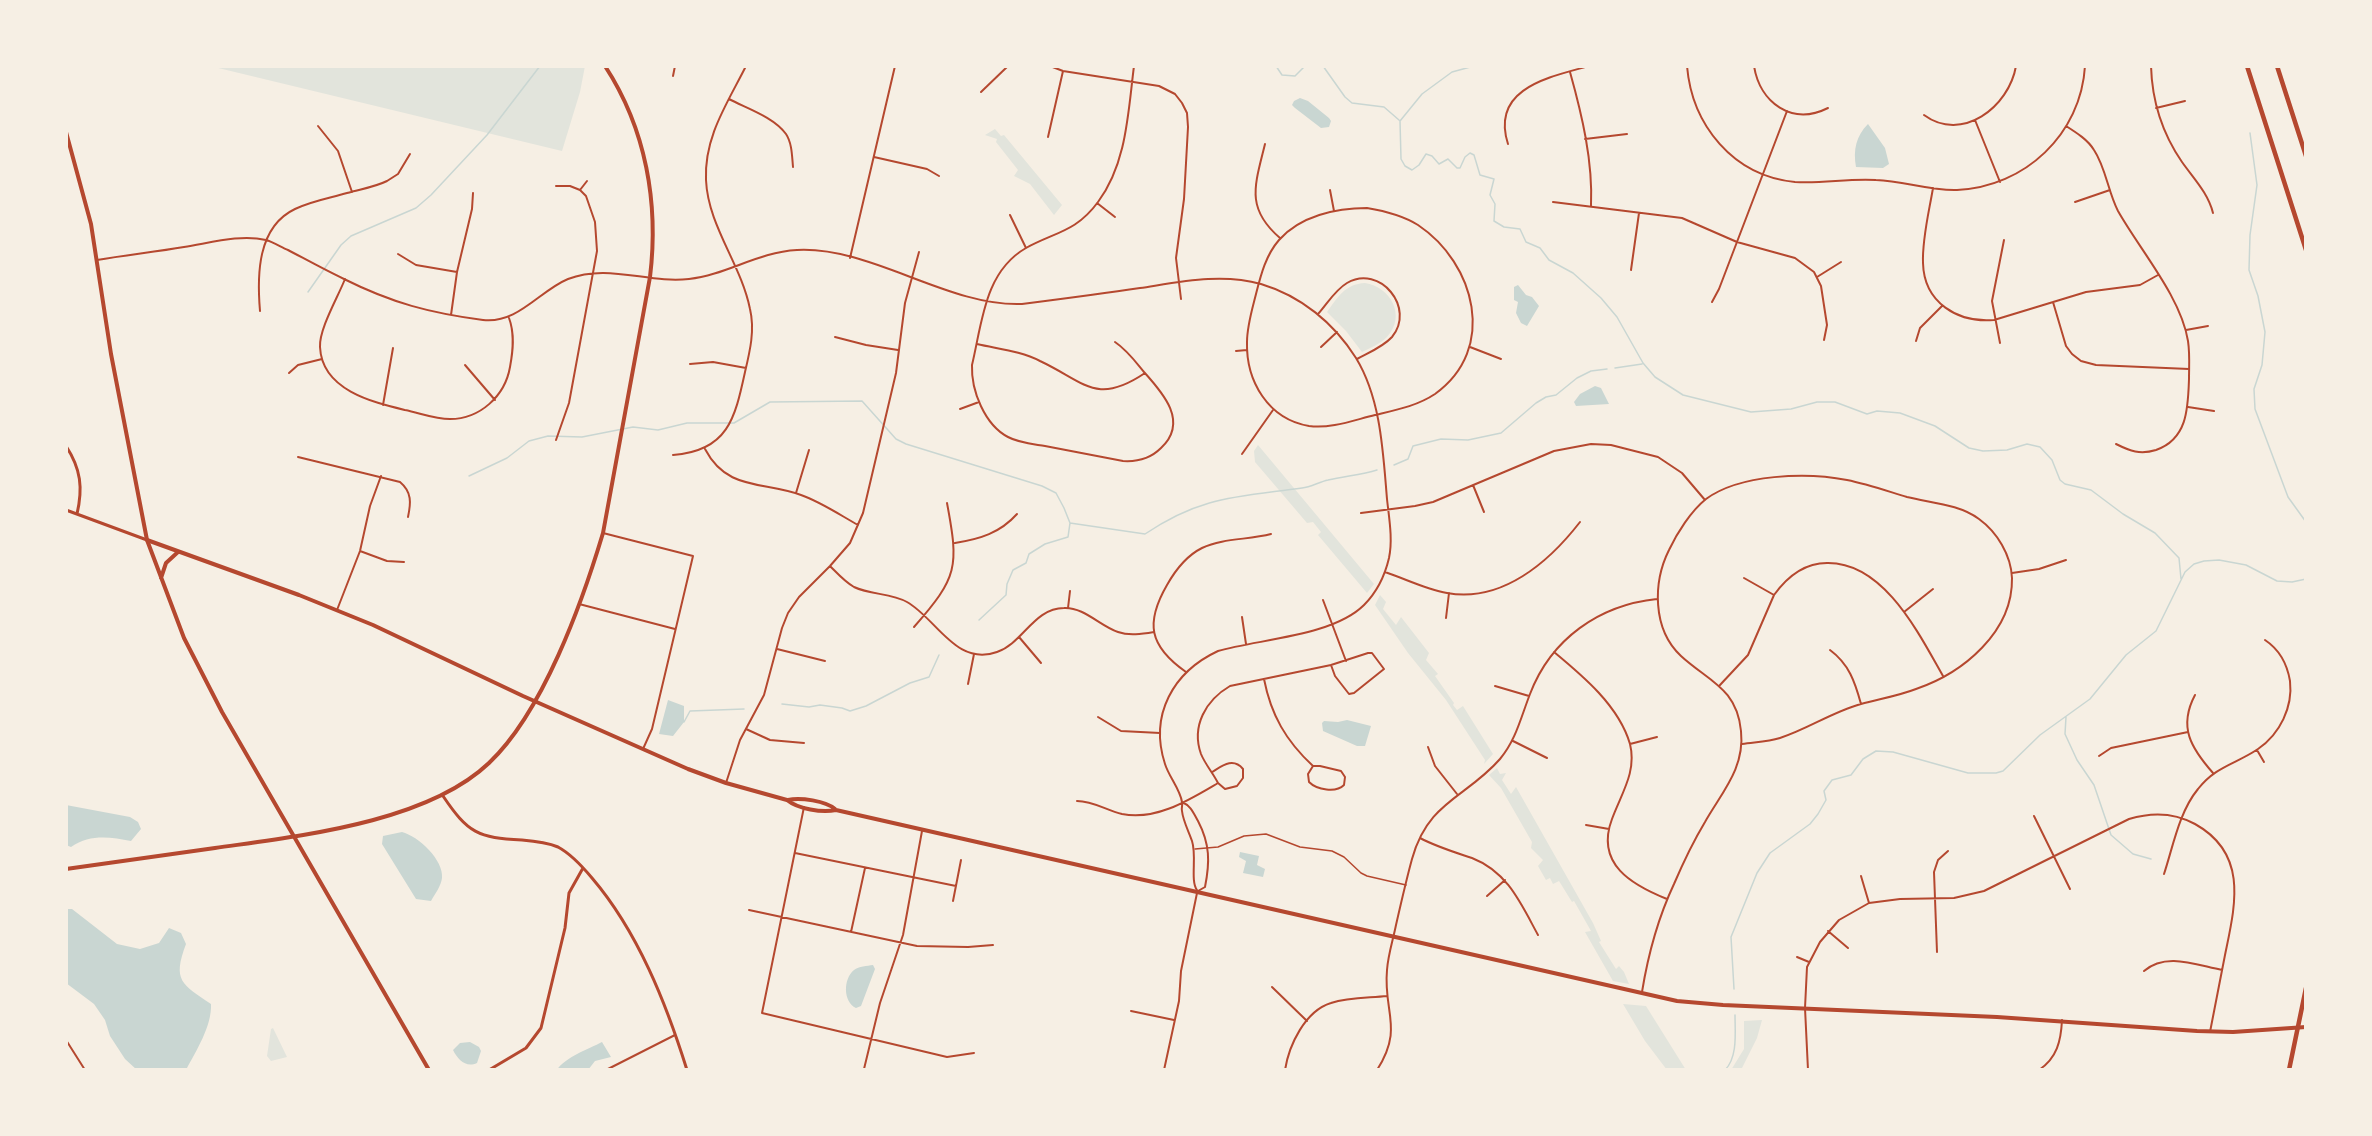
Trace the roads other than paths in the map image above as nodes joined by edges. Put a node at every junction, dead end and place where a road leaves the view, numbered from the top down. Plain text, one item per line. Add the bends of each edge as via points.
1 (605, 66) edge
2 (675, 66) edge
3 (746, 66) edge
4 (895, 66) edge
5 (1008, 66) edge
6 (1050, 66) edge
7 (1134, 66) edge
8 (1589, 66) edge
9 (1687, 66) edge
10 (1754, 66) edge
11 (2016, 66) edge
12 (2085, 66) edge
13 (2151, 66) edge
14 (2247, 66) edge
15 (2277, 66) edge
16 (1063, 71) junction
17 (1570, 72) junction
18 (673, 76) dead end
19 (1132, 82) junction
20 (981, 93) dead end
21 (729, 99) junction
22 (2185, 100) dead end
23 (1828, 108) dead end
24 (2157, 108) junction
25 (1787, 111) junction
26 (1924, 115) dead end
27 (1975, 120) junction
28 (318, 126) dead end
29 (2066, 126) junction
30 (66, 132) edge
31 (1627, 134) dead end
32 (1048, 137) dead end
33 (1585, 139) junction
34 (1265, 144) dead end
35 (1508, 144) dead end
36 (410, 154) dead end
37 (2306, 156) edge
38 (874, 157) junction
39 (793, 167) dead end
40 (1763, 174) junction
41 (939, 176) dead end
42 (587, 181) dead end
43 (2000, 182) junction
44 (556, 186) dead end
45 (1933, 188) junction
46 (580, 190) junction
47 (1330, 190) dead end
48 (2110, 190) junction
49 (352, 192) junction
50 (473, 193) dead end
51 (1553, 202) dead end
52 (2075, 202) dead end
53 (1097, 203) junction
54 (1591, 206) junction
55 (1334, 211) junction
56 (1639, 213) junction
57 (2213, 213) dead end
58 (1010, 215) dead end
59 (1115, 217) dead end
60 (1280, 238) junction
61 (267, 240) junction
62 (2004, 240) dead end
63 (1737, 242) junction
64 (1026, 248) junction
65 (2306, 249) edge
66 (919, 252) dead end
67 (398, 254) dead end
68 (850, 258) junction
69 (97, 260) junction
70 (1841, 262) dead end
71 (736, 266) junction
72 (1631, 270) dead end
73 (457, 272) junction
74 (595, 272) junction
75 (2158, 275) junction
76 (650, 277) junction
77 (911, 277) junction
78 (1817, 277) junction
79 (345, 279) junction
80 (1179, 282) junction
81 (1259, 284) junction
82 (1181, 299) dead end
83 (987, 301) junction
84 (1712, 302) dead end
85 (2053, 302) junction
86 (1942, 306) junction
87 (260, 311) dead end
88 (1318, 314) junction
89 (451, 315) junction
90 (509, 318) junction
91 (1994, 320) junction
92 (2208, 326) dead end
93 (2186, 330) junction
94 (1337, 332) junction
95 (835, 337) dead end
96 (1824, 339) dead end
97 (1916, 341) dead end
98 (1115, 342) dead end
99 (2000, 343) dead end
100 (977, 344) junction
101 (1321, 347) dead end
102 (1470, 347) junction
103 (393, 348) dead end
104 (898, 350) junction
105 (1247, 350) junction
106 (1236, 351) dead end
107 (322, 359) junction
108 (1357, 359) junction
109 (1501, 359) dead end
110 (690, 364) dead end
111 (465, 365) dead end
112 (746, 368) junction
113 (2189, 369) junction
114 (289, 373) dead end
115 (1145, 373) junction
116 (495, 400) junction
117 (979, 402) junction
118 (383, 405) junction
119 (2188, 407) junction
120 (960, 409) dead end
121 (1273, 410) junction
122 (2214, 411) dead end
123 (1376, 415) junction
124 (556, 440) dead end
125 (2116, 444) dead end
126 (66, 446) edge
127 (705, 448) junction
128 (809, 450) dead end
129 (1242, 454) dead end
130 (674, 455) dead end
131 (298, 457) dead end
132 (381, 476) junction
133 (1473, 485) junction
134 (796, 493) junction
135 (1705, 500) junction
136 (947, 503) dead end
137 (1388, 508) junction
138 (66, 510) edge
139 (1484, 512) dead end
140 (1361, 513) dead end
141 (77, 514) junction
142 (1017, 514) dead end
143 (408, 517) dead end
144 (1580, 522) dead end
145 (859, 526) junction
146 (603, 533) junction
147 (1271, 534) dead end
148 (147, 540) junction
149 (955, 543) junction
150 (360, 551) junction
151 (178, 552) junction
152 (2066, 560) dead end
153 (404, 562) dead end
154 (830, 566) junction
155 (1385, 572) junction
156 (2012, 573) junction
157 (1744, 578) dead end
158 (161, 579) junction
159 (1933, 589) dead end
160 (1070, 591) dead end
161 (1449, 593) junction
162 (1774, 595) junction
163 (1658, 598) junction
164 (1323, 600) dead end
165 (579, 604) junction
166 (1068, 608) junction
167 (337, 610) junction
168 (1904, 612) junction
169 (924, 616) junction
170 (1242, 617) dead end
171 (1446, 618) dead end
172 (1332, 624) junction
173 (915, 627) dead end
174 (676, 629) junction
175 (1154, 632) junction
176 (1019, 637) junction
177 (2265, 640) dead end
178 (1246, 644) junction
179 (777, 649) junction
180 (1830, 650) dead end
181 (1554, 652) junction
182 (974, 654) junction
183 (825, 661) dead end
184 (1346, 661) junction
185 (1041, 663) dead end
186 (1331, 665) junction
187 (1185, 672) junction
188 (1943, 677) junction
189 (1264, 679) junction
190 (968, 684) dead end
191 (1720, 685) junction
192 (1495, 686) dead end
193 (2195, 695) dead end
194 (1529, 696) junction
195 (535, 702) junction
196 (1861, 704) junction
197 (1098, 717) dead end
198 (747, 729) junction
199 (2188, 732) junction
200 (1160, 733) junction
201 (1657, 737) dead end
202 (1513, 741) junction
203 (804, 743) dead end
204 (1630, 744) junction
205 (1742, 744) junction
206 (1428, 747) dead end
207 (643, 749) junction
208 (2257, 750) junction
209 (2099, 756) dead end
210 (1547, 758) dead end
211 (2264, 762) dead end
212 (1313, 766) junction
213 (1212, 772) junction
214 (2213, 773) junction
215 (726, 783) junction
216 (1218, 783) junction
217 (1457, 794) junction
218 (443, 796) junction
219 (787, 800) junction
220 (1077, 801) dead end
221 (1182, 802) junction
222 (804, 807) junction
223 (836, 810) junction
224 (2034, 816) dead end
225 (2183, 818) junction
226 (1586, 825) dead end
227 (1609, 829) junction
228 (922, 830) junction
229 (294, 837) junction
230 (1420, 838) junction
231 (1209, 847) junction
232 (1194, 849) junction
233 (1948, 851) dead end
234 (795, 853) junction
235 (2054, 857) junction
236 (962, 860) dead end
237 (583, 868) junction
238 (865, 868) junction
239 (66, 869) edge
240 (2164, 874) dead end
241 (1861, 876) dead end
242 (912, 877) junction
243 (1505, 880) junction
244 (1406, 885) junction
245 (956, 886) junction
246 (2070, 889) dead end
247 (1198, 892) junction
248 (1487, 896) dead end
249 (1667, 899) junction
250 (1935, 900) junction
251 (953, 901) dead end
252 (1869, 903) junction
253 (748, 910) dead end
254 (781, 917) junction
255 (1828, 931) junction
256 (851, 932) junction
257 (1538, 935) dead end
258 (1393, 937) junction
259 (900, 943) junction
260 (993, 945) dead end
261 (1848, 948) dead end
262 (1937, 952) dead end
263 (1797, 957) dead end
264 (1809, 962) junction
265 (2222, 970) junction
266 (2144, 971) dead end
267 (1272, 987) dead end
268 (2306, 988) edge
269 (1641, 995) junction
270 (1388, 996) junction
271 (1805, 1008) junction
272 (1131, 1011) dead end
273 (1174, 1020) junction
274 (2062, 1020) junction
275 (1307, 1021) junction
276 (2306, 1027) edge
277 (2210, 1032) junction
278 (675, 1035) junction
279 (871, 1039) junction
280 (66, 1040) edge
281 (974, 1053) dead end
282 (2045, 1068) edge
283 (864, 1069) edge
284 (1808, 1069) edge
285 (85, 1070) edge
286 (366, 1070) edge
287 (375, 1070) edge
288 (429, 1070) edge
289 (489, 1070) edge
290 (606, 1070) edge
291 (687, 1070) edge
292 (1164, 1070) edge
293 (1285, 1070) edge
294 (1377, 1070) edge
295 (1851, 1070) edge
296 (2040, 1070) edge
297 (2289, 1070) edge

1 - 76 main road via 624,98 645,159 653,216
2 - 18 street
3 - 21 street
4 - 38 street
5 - 20 street
6 - 16 street
7 - 19 street
8 - 17 street
9 - 40 street via 1693,101 1713,137 1737,160
10 - 25 street via 1757,81 1767,96
11 - 27 street via 2005,95
12 - 29 street via 2080,95
13 - 24 street
14 - 65 highway
15 - 37 highway
16 - 19 street
16 - 32 street
17 - 33 street
17 - 35 street via 1534,83 1519,93 1504,119
19 - 53 street via 1120,156
19 - 80 street via 1170,91 1179,98 1187,114 1185,188 1176,258
21 - 39 street via 785,133
21 - 71 street via 710,140 706,182 712,211
22 - 24 street
23 - 25 street via 1807,115
24 - 57 street via 2170,143 2208,197
25 - 40 street
26 - 27 street via 1939,124
27 - 43 street
28 - 49 street via 339,151
29 - 43 street via 2043,155
29 - 48 street via 2094,149
30 - 69 main road
31 - 33 street
33 - 54 street
34 - 60 street via 1256,201 1265,223
36 - 49 street via 392,178
38 - 41 street
38 - 68 street
40 - 45 street via 1794,182 1867,179
40 - 63 street
42 - 46 street
43 - 45 street via 1967,189
44 - 46 street
45 - 86 street via 1923,263 1927,282
46 - 74 street via 590,204 595,222
47 - 55 street
48 - 52 street
48 - 75 street
49 - 61 street via 296,208 279,220
50 - 73 street
51 - 54 street
53 - 59 street
53 - 64 street via 1068,230
54 - 56 street
55 - 60 street via 1304,221
55 - 102 street via 1366,208 1389,212 1436,239 1454,262 1471,302 1474,326
56 - 63 street via 1695,222
56 - 72 street
58 - 64 street
60 - 81 street via 1266,259
61 - 69 street via 236,238
61 - 79 street
61 - 87 street via 258,271
62 - 91 street via 1993,295
63 - 78 street via 1788,254
63 - 84 street
64 - 83 street via 1003,267
66 - 77 street
67 - 73 street via 416,265
68 - 71 street via 796,250 767,254
68 - 77 street
69 - 148 main road
70 - 78 street
71 - 76 street via 691,279
71 - 112 street via 752,317
73 - 89 street
74 - 76 street
74 - 90 street via 559,283
74 - 124 street via 569,403
75 - 85 street via 2140,285 2086,292
75 - 93 street
76 - 146 main road
77 - 83 street
77 - 104 street
78 - 96 street via 1827,315
79 - 89 street via 410,307
79 - 107 street via 322,336
80 - 81 street via 1216,278
80 - 82 street
80 - 83 street via 1022,304
81 - 88 street via 1287,294
81 - 105 street via 1248,327
83 - 100 street
85 - 91 street
85 - 113 street via 2066,346 2080,361 2100,366
86 - 91 street via 1963,318
86 - 97 street via 1920,328
88 - 94 street
88 - 108 street via 1341,287 1352,281 1375,280 1393,294 1400,314 1394,333
89 - 90 street via 484,320
90 - 116 street via 513,335 511,363
91 - 99 street
92 - 93 street
93 - 113 street
94 - 101 street
94 - 108 street
95 - 104 street
98 - 115 street
100 - 115 street via 1030,357 1079,384 1098,389 1120,388
100 - 117 street via 972,371
102 - 109 street
102 - 123 street via 1458,371 1435,394 1415,405
103 - 118 street
104 - 145 street via 891,397
105 - 106 street
105 - 121 street via 1255,384
107 - 114 street via 298,365
107 - 118 street via 331,376 343,386
108 - 123 street
110 - 112 street via 712,362
111 - 116 street
112 - 127 street via 732,420 721,436
113 - 119 street
115 - 117 street via 1168,401 1172,423 1164,445 1135,462 1016,441 998,431
116 - 118 street via 470,415 450,419
117 - 120 street
119 - 122 street
119 - 125 street via 2178,434 2160,448 2134,453
121 - 123 street via 1291,421 1313,426
121 - 129 street
123 - 137 street
126 - 141 street via 82,488
127 - 130 street
127 - 134 street via 714,465 727,475
128 - 134 street
131 - 132 street
132 - 143 street via 406,488 410,501
132 - 150 street
133 - 135 street via 1561,448 1598,444 1637,451 1667,462
133 - 137 street via 1426,503
133 - 139 street
134 - 145 street
135 - 156 street via 1729,487 1770,478 1823,477 1858,483 1971,514 1998,538
135 - 163 street via 1668,552
136 - 149 street
137 - 140 street
137 - 155 street via 1390,543
138 - 141 street
141 - 148 street
142 - 149 street via 998,531
144 - 161 street via 1546,559 1515,580 1484,591
145 - 154 street
146 - 165 main road
146 - 174 street via 693,556
147 - 175 street via 1207,546 1186,559 1158,602
148 - 151 main road
148 - 158 main road
149 - 169 street via 948,583
150 - 153 street via 387,561
150 - 167 street
151 - 158 main road via 166,563
151 - 167 main road
152 - 156 street
154 - 169 street via 855,587 903,600
154 - 179 street via 792,606
155 - 161 street
155 - 172 street via 1365,604
156 - 188 street via 2009,606 1996,631 1973,656
157 - 162 street
158 - 229 main road via 198,667
159 - 168 street
160 - 166 street
161 - 171 street
162 - 168 street via 1799,570 1815,564 1837,563 1867,574
162 - 191 street via 1748,654
163 - 181 street via 1628,603 1601,614 1570,635
163 - 191 street via 1662,627 1672,645
164 - 172 street
165 - 174 street
165 - 195 main road
166 - 175 street via 1117,632
166 - 176 street via 1044,614
167 - 195 main road
168 - 188 street
169 - 173 street
169 - 182 street via 956,646
170 - 178 street
172 - 178 street
172 - 184 street
174 - 207 street via 652,729
175 - 187 street via 1160,648
176 - 182 street via 998,652
176 - 185 street
177 - 208 street via 2283,658 2290,690 2283,720
178 - 187 street via 1212,654
179 - 183 street
179 - 198 street via 764,695
180 - 196 street via 1849,670
181 - 194 street
181 - 204 street via 1597,692
182 - 190 street
184 - 186 street
184 - 186 street via 1372,653 1384,669 1349,694
186 - 189 street
187 - 200 street via 1167,702
188 - 196 street via 1917,689
189 - 212 street via 1269,704 1281,729
189 - 213 street via 1230,686 1203,712 1199,743
191 - 205 street via 1739,718
192 - 194 street
193 - 199 street via 2187,714
194 - 202 street
195 - 207 main road
195 - 218 main road via 497,756
196 - 205 street via 1785,736
197 - 200 street via 1121,731
198 - 203 street via 770,740
198 - 215 street
199 - 209 street via 2111,748
199 - 214 street via 2196,752
200 - 221 street via 1166,768
201 - 204 street
202 - 210 street
202 - 217 street via 1491,769
204 - 227 street via 1630,777
205 - 249 street via 1734,777 1704,823
206 - 217 street via 1435,766
207 - 215 main road
208 - 211 street
208 - 214 street
212 - 212 street via 1308,774 1312,785 1335,790 1344,785 1341,771
213 - 216 street
213 - 216 street via 1231,763 1244,772 1242,781 1233,788 1224,789
214 - 225 street via 2194,794
215 - 219 main road
216 - 221 street
217 - 230 street via 1433,817
218 - 229 main road via 409,810
218 - 237 street via 459,819 475,832 492,839 549,844
219 - 222 main road
219 - 223 main road via 830,805
220 - 221 street via 1088,801 1121,814 1140,815
221 - 231 street via 1189,806
221 - 232 street
222 - 223 main road
222 - 234 street
223 - 228 main road
224 - 235 street
225 - 235 street via 2161,814 2138,816
225 - 240 street
225 - 265 street via 2220,845 2235,878
226 - 227 street
227 - 249 street via 1610,852 1623,875
228 - 242 street
228 - 247 main road
229 - 239 main road
229 - 288 main road
230 - 243 street via 1480,862
230 - 244 street
231 - 232 lane
231 - 244 lane via 1266,834 1300,847 1332,850 1367,876
231 - 247 street via 1205,887
232 - 247 street via 1192,885
233 - 250 street via 1935,867
234 - 238 street
234 - 254 street
235 - 246 street
235 - 250 street via 1984,891
236 - 245 street
237 - 278 street via 623,921 652,977
237 - 289 street via 569,893 565,928 541,1028 526,1048
238 - 242 street
238 - 256 street
241 - 252 street
242 - 245 street
242 - 259 street
243 - 248 street
243 - 257 street
244 - 258 street
245 - 251 street
247 - 258 main road
247 - 273 street
249 - 269 street
250 - 252 street
250 - 262 street
252 - 255 street via 1850,912
253 - 254 street
254 - 256 street
254 - 279 street via 762,1013
255 - 261 street
255 - 264 street
256 - 259 street
258 - 269 main road
258 - 270 street via 1387,970
259 - 260 street via 926,947
259 - 279 street
263 - 264 street
264 - 271 street
265 - 266 street via 2170,961 2157,962
265 - 277 street
267 - 275 street
268 - 297 highway
269 - 271 main road via 1701,1004
270 - 275 street via 1332,1003
270 - 294 street via 1392,1034
271 - 274 main road
271 - 284 street
272 - 273 street
273 - 292 street
274 - 277 main road
274 - 282 street via 2058,1049
275 - 293 street via 1292,1047
276 - 277 main road
278 - 290 street
278 - 291 street
279 - 281 street via 947,1057
279 - 283 street
280 - 285 street
282 - 296 street
284 - 295 street
286 - 287 street

